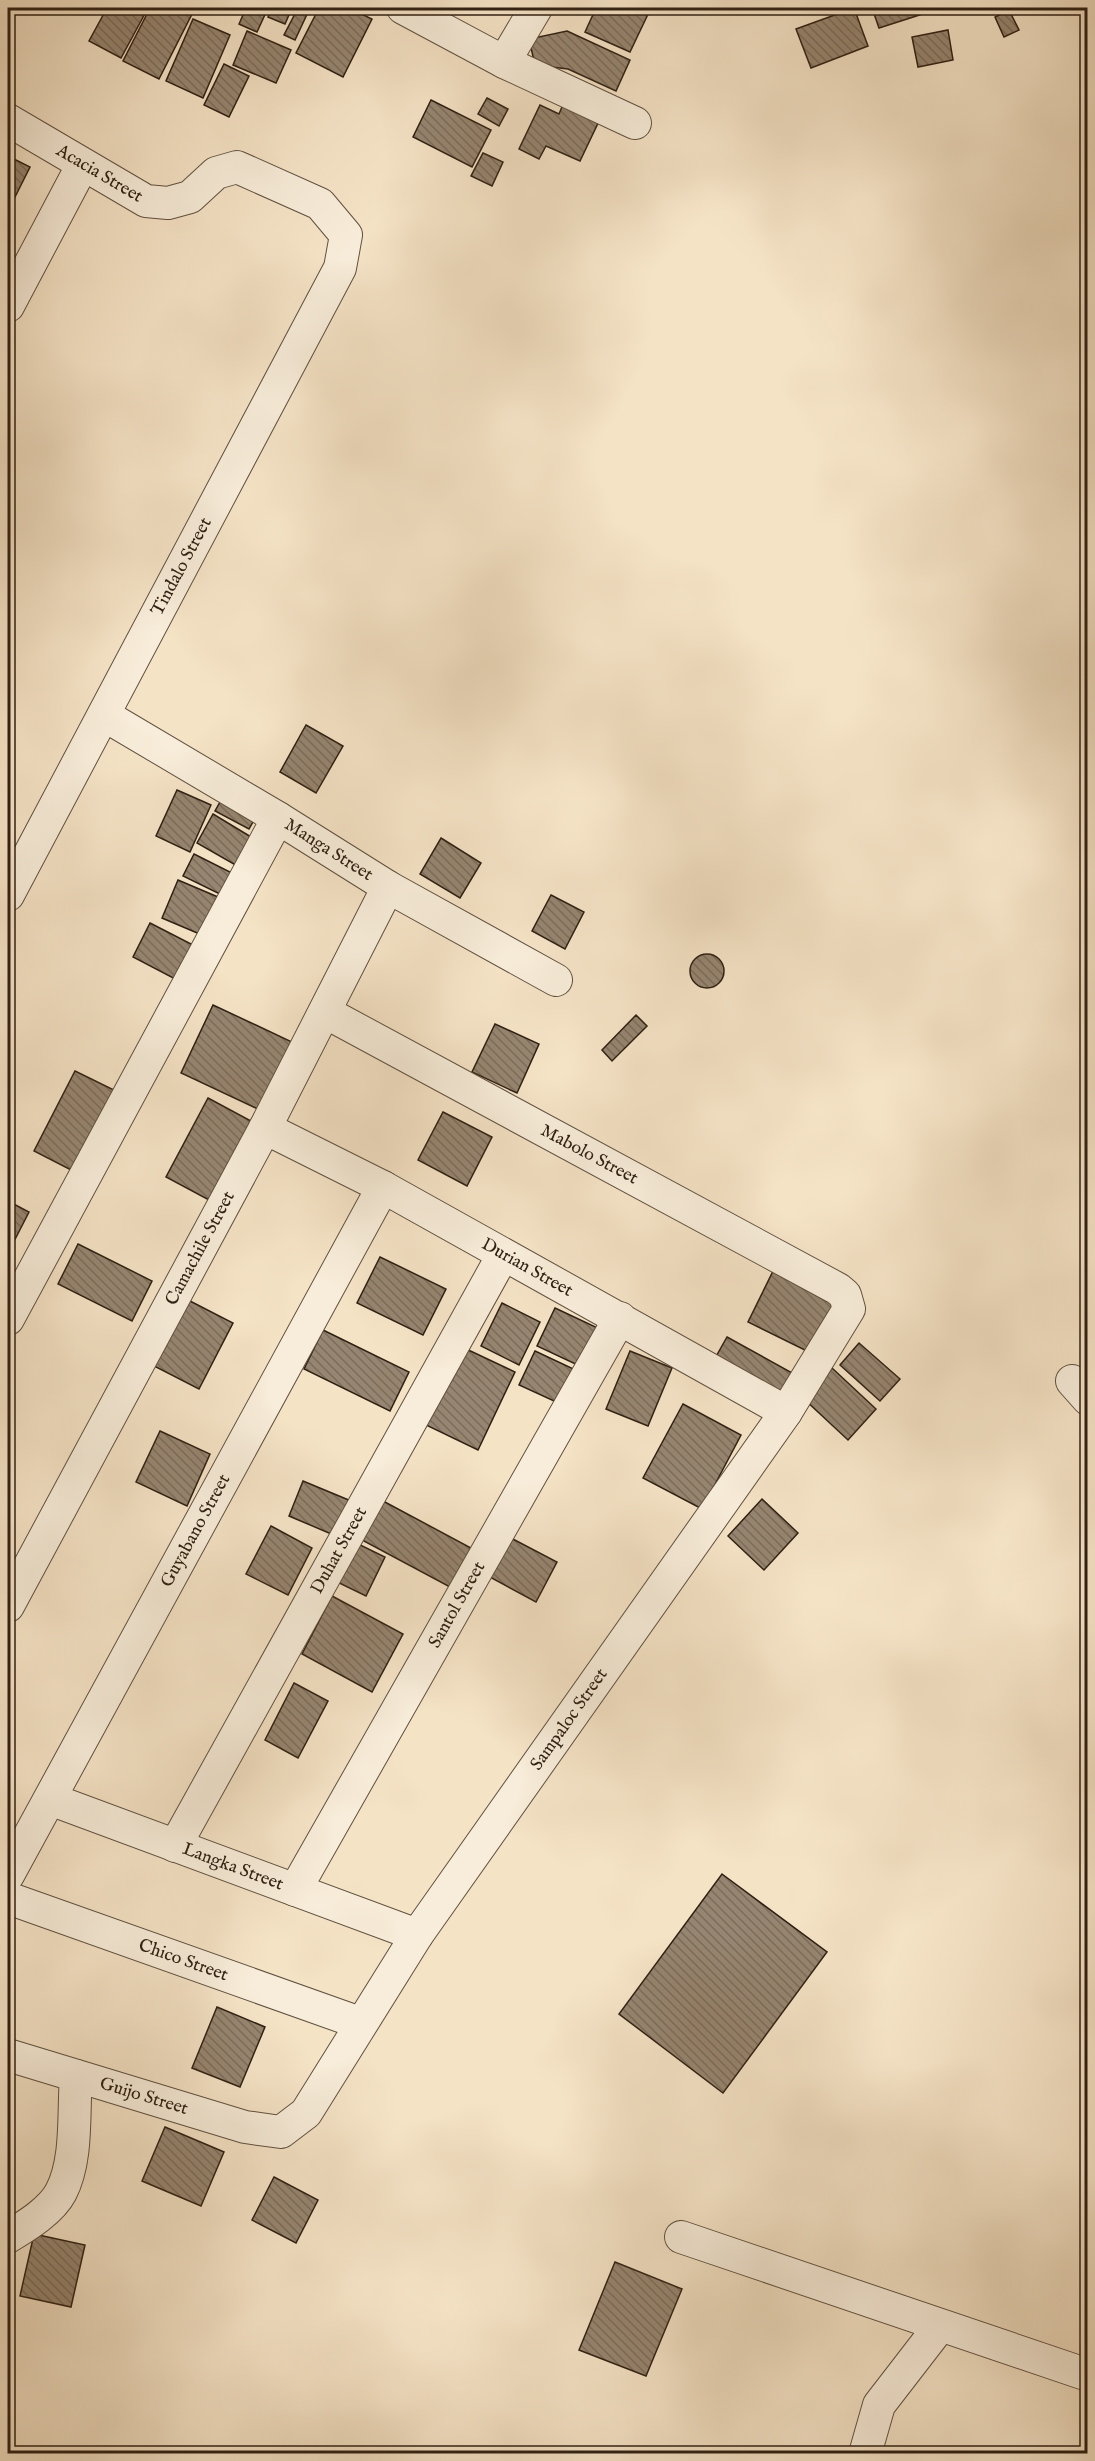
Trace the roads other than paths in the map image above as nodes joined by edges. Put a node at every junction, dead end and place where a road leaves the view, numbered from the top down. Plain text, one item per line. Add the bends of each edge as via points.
1 (403, 8) edge
2 (536, 8) edge
3 (504, 62) junction
4 (8, 120) edge
5 (635, 123) dead end
6 (82, 165) junction
7 (346, 235) joint
8 (8, 306) edge
9 (104, 715) junction
10 (278, 818) junction
11 (388, 887) junction
12 (8, 895) edge
13 (556, 980) dead end
14 (325, 1012) junction
15 (265, 1128) junction
16 (383, 1187) junction
17 (503, 1255) junction
18 (849, 1302) joint
19 (620, 1318) junction
20 (8, 1319) edge
21 (786, 1412) junction
22 (8, 1606) edge
23 (50, 1799) junction
24 (175, 1846) junction
25 (8, 1875) edge
26 (295, 1890) junction
27 (8, 1898) edge
28 (417, 1935) junction
29 (360, 2023) junction
30 (8, 2055) edge
31 (76, 2076) junction
32 (281, 2132) joint
33 (8, 2237) edge
34 (681, 2237) dead end
35 (940, 2326) junction
36 (1088, 2375) edge
37 (865, 2454) edge

1 - 3 street
2 - 3 street
3 - 5 street
4 - 6 street, Acacia Street
6 - 7 street, Acacia Street via 146,201 168,204 190,196 216,173 237,167 320,204
6 - 8 street
7 - 9 street, Tindalo Street via 340,268
9 - 10 street, Manga Street
9 - 12 street, Tindalo Street
10 - 11 street, Manga Street
10 - 20 street
11 - 13 street, Manga Street
11 - 14 street, Camachile Street
14 - 15 street, Camachile Street
14 - 18 street, Mabolo Street via 838,1289
15 - 16 street, Durian Street
15 - 22 street, Camachile Street
16 - 17 street, Durian Street
16 - 23 street, Guyabano Street
17 - 19 street, Durian Street
17 - 24 street, Duhat Street
18 - 21 street, Sampaloc Street via 847,1317
19 - 21 street, Durian Street
19 - 26 street, Santol Street
21 - 28 street, Sampaloc Street
23 - 24 street, Langka Street
23 - 25 street, Guyabano Street
24 - 26 street, Langka Street
26 - 28 street, Langka Street
27 - 29 street, Chico Street
28 - 29 street, Sampaloc Street
29 - 32 street, Sampaloc Street via 306,2113
30 - 31 street, Guijo Street
31 - 32 street, Guijo Street via 244,2127
31 - 33 street via 70,2166 60,2194 30,2224
34 - 35 street
35 - 36 street
35 - 37 street via 879,2404

